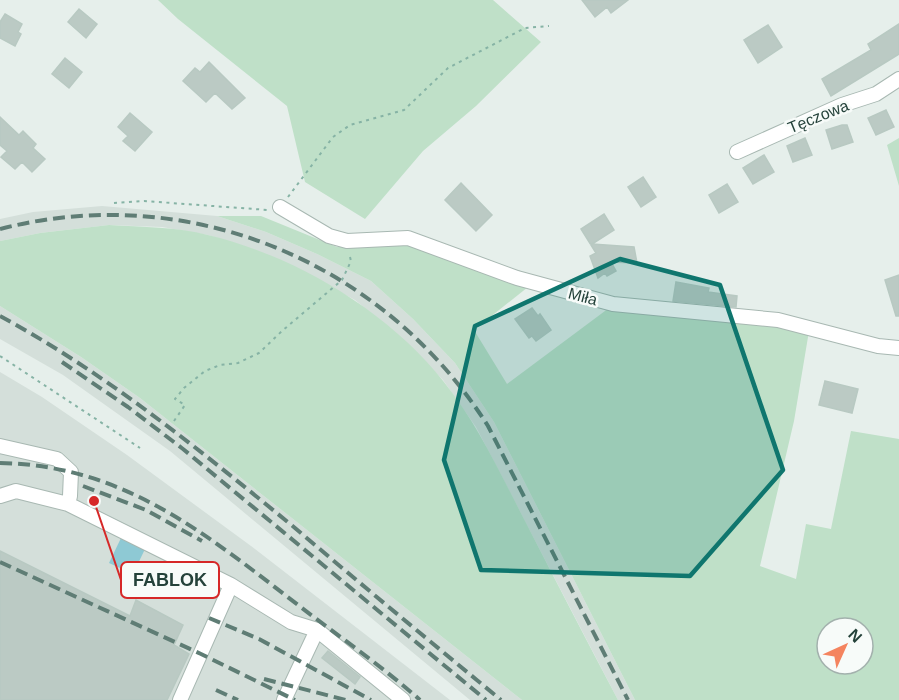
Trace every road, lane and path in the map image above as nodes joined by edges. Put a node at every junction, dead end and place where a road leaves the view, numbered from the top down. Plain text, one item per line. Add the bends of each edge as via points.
1 (549, 26) dead end
2 (899, 79) edge
3 (736, 152) dead end
4 (114, 203) dead end
5 (274, 208) junction
6 (347, 241) junction
7 (899, 348) edge
8 (0, 356) edge
9 (174, 421) dead end
10 (0, 446) edge
11 (140, 448) dead end
12 (0, 496) edge
13 (68, 504) junction
14 (231, 585) junction
15 (317, 630) junction
16 (180, 700) edge
17 (284, 700) edge
18 (403, 700) edge

1 - 5 path via 525,28 448,68 404,110 350,125 333,137
2 - 3 lane, Tęczowa via 876,94
4 - 5 path
5 - 6 lane, Miła
6 - 7 lane, Miła via 408,238 517,278 613,304 778,320
6 - 9 path via 351,261 342,280 259,353 205,371 184,388 175,399 185,405
8 - 11 path
10 - 13 lane via 57,459 71,472
12 - 13 lane via 16,491
13 - 14 lane
14 - 15 lane via 291,622
14 - 16 lane
15 - 17 lane
15 - 18 lane

